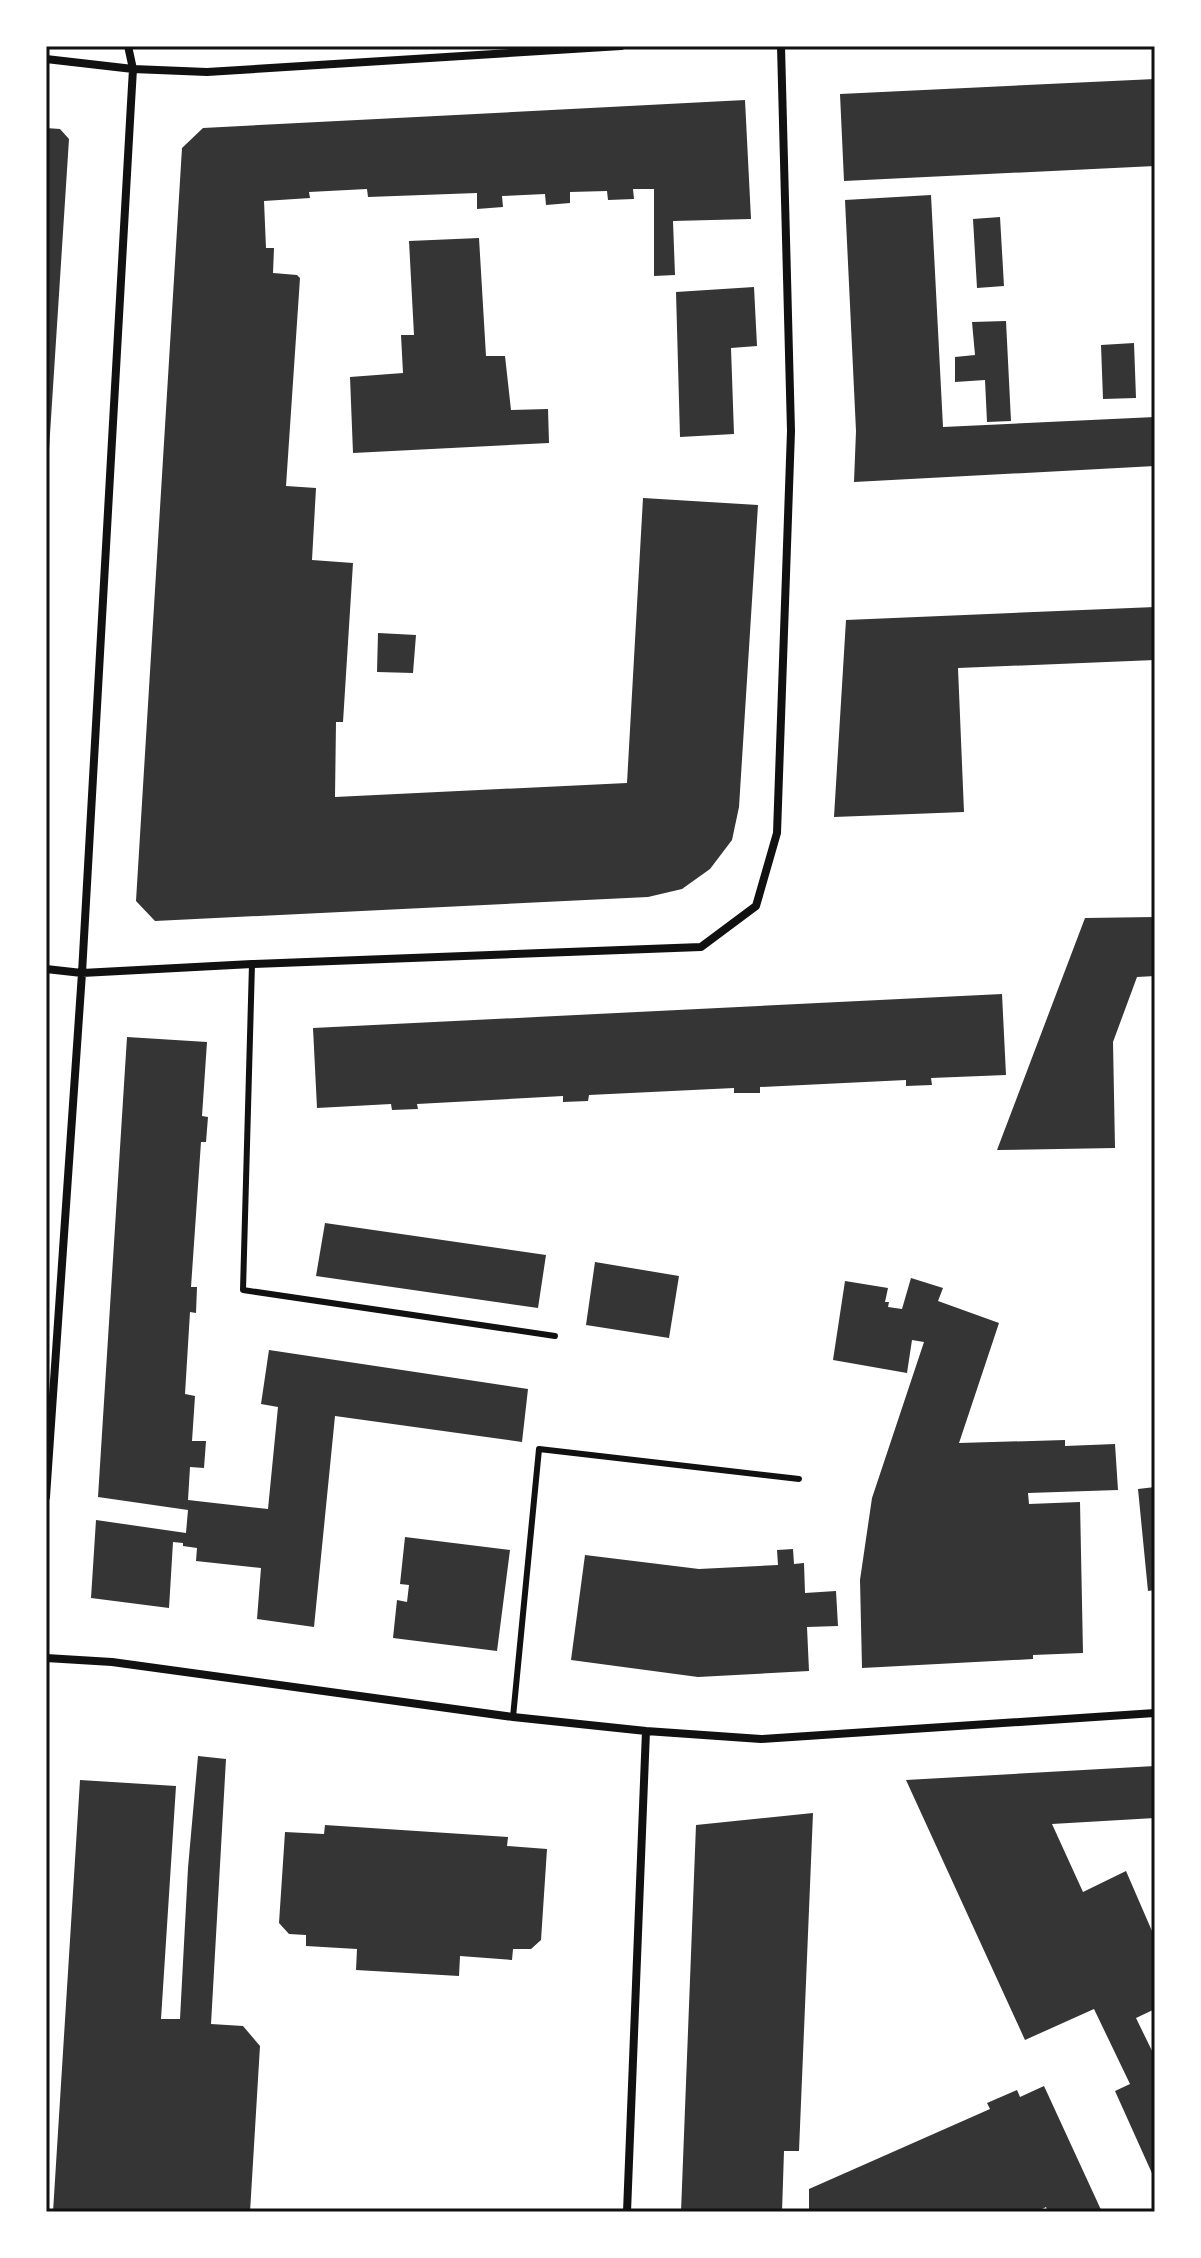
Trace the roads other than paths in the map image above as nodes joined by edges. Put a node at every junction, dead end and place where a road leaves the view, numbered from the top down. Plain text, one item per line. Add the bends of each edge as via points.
1 (128, 46) edge
2 (621, 46) edge
3 (781, 46) edge
4 (46, 59) edge
5 (133, 69) junction
6 (252, 964) junction
7 (46, 969) edge
8 (82, 973) junction
9 (555, 1336) dead end
10 (799, 1479) dead end
11 (46, 1497) edge
12 (46, 1658) edge
13 (1155, 1713) edge
14 (513, 1717) junction
15 (646, 1731) junction
16 (627, 2212) edge

1 - 5 street
2 - 5 street via 207,72
3 - 6 street via 791,431 777,833 756,906 701,947
4 - 5 street
5 - 8 street
6 - 8 street
6 - 9 lane via 243,1290
7 - 8 street
8 - 11 street
10 - 14 lane via 539,1449
12 - 14 street via 112,1662
13 - 15 street via 761,1739
14 - 15 street
15 - 16 street

